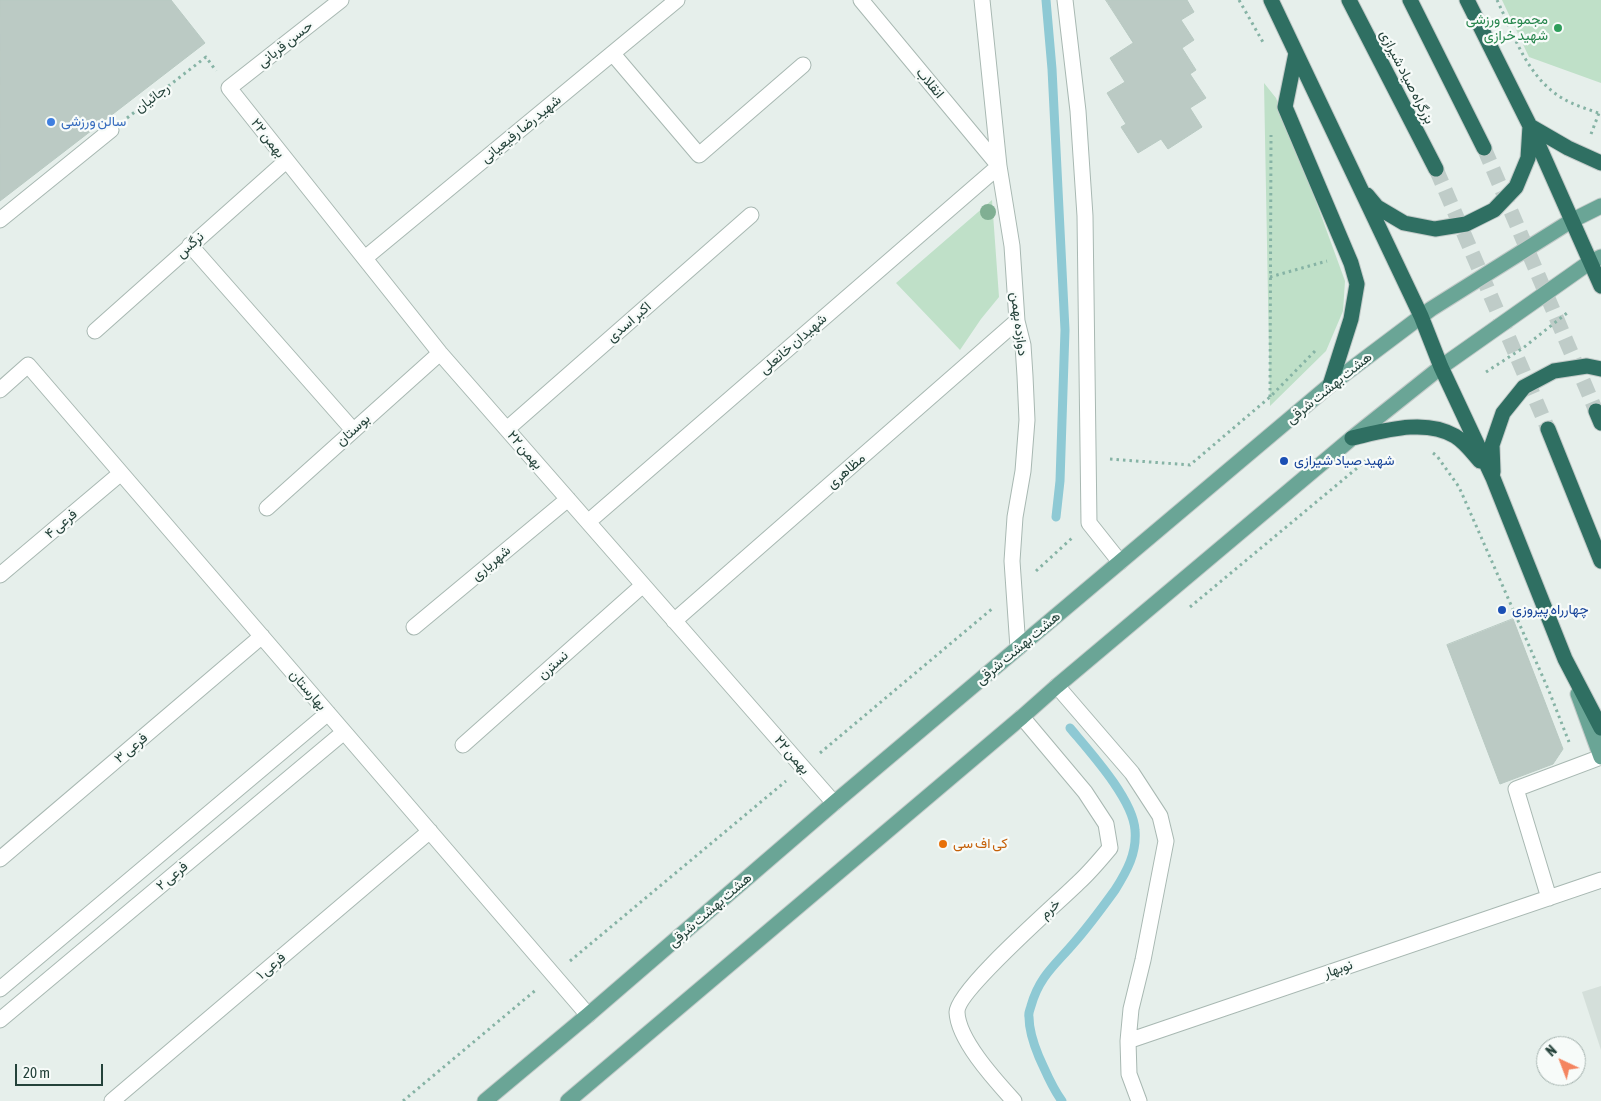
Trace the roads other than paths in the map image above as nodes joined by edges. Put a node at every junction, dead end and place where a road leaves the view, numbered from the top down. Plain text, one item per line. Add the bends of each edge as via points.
1 (341, 0) edge
2 (677, 0) edge
3 (861, 0) edge
4 (982, 0) edge
5 (1065, 0) edge
6 (1271, 0) edge
7 (1349, 0) edge
8 (1410, 0) edge
9 (1467, 0) edge
10 (1296, 53) junction
11 (613, 54) junction
12 (803, 64) dead end
13 (229, 88) joint
14 (1530, 126) junction
15 (111, 130) road end
16 (1484, 148) tunnel mouth
17 (286, 161) junction
18 (1601, 163) edge
19 (999, 166) junction
20 (1436, 169) tunnel mouth
21 (1357, 182) junction
22 (1601, 206) edge
23 (751, 215) dead end
24 (0, 220) edge
25 (1571, 221) junction
26 (190, 245) junction
27 (365, 258) junction
28 (1595, 260) edge
29 (1601, 286) edge
30 (1421, 316) junction
31 (1017, 321) junction
32 (95, 331) dead end
33 (440, 353) junction
34 (1441, 367) junction
35 (1601, 369) edge
36 (1330, 385) junction
37 (0, 390) edge
38 (507, 429) junction
39 (1548, 429) tunnel mouth
40 (353, 430) junction
41 (1352, 438) junction
42 (121, 473) junction
43 (1493, 478) junction
44 (568, 499) junction
45 (267, 508) dead end
46 (588, 522) junction
47 (1601, 561) edge
48 (1120, 562) junction
49 (0, 574) edge
50 (643, 585) junction
51 (674, 621) junction
52 (414, 627) dead end
53 (262, 636) junction
54 (1018, 648) junction
55 (1565, 659) junction
56 (1057, 686) junction
57 (328, 714) junction
58 (1022, 717) junction
59 (1601, 728) edge
60 (344, 732) junction
61 (463, 745) dead end
62 (1601, 757) edge
63 (834, 803) junction
64 (430, 831) junction
65 (0, 859) edge
66 (1601, 880) edge
67 (1549, 898) junction
68 (0, 989) edge
69 (588, 1015) junction
70 (0, 1020) edge
71 (1128, 1041) junction
72 (112, 1101) edge
73 (485, 1101) edge
74 (568, 1101) edge
75 (1014, 1101) edge
76 (1139, 1101) edge

1 - 13 street, حسن قربانی
2 - 11 street, شهید رضا رفیعیانی
3 - 19 street, انقلاب
4 - 19 street, دوازده بهمن
5 - 48 street via 1078,111 1085,216 1089,524
6 - 10 highway
7 - 20 highway, بزرگراه صیاد شیرازی
8 - 16 highway
9 - 14 highway
10 - 21 highway
10 - 36 highway via 1285,108 1351,262 1356,284 1351,319
11 - 12 street via 699,155
11 - 27 street, شهید رضا رفیعیانی
13 - 17 street, ۲۲ بهمن
14 - 18 highway
14 - 21 highway via 1528,158 1516,187 1494,210 1466,224 1435,229 1404,223 1377,207
14 - 25 highway
15 - 24 street
17 - 26 street, نرگس
17 - 27 street, ۲۲ بهمن
19 - 31 street, دوازده بهمن via 1012,246
19 - 46 street, شهیدان خانعلی
21 - 30 highway
22 - 25 main road, هشت بهشت شرقی
23 - 38 street, اکبر اسدی
25 - 28 highway
25 - 30 main road, هشت بهشت شرقی
26 - 32 street, نرگس
26 - 40 street
27 - 33 street, ۲۲ بهمن
28 - 29 highway
28 - 34 main road
30 - 34 highway
30 - 36 main road, هشت بهشت شرقی
31 - 51 street, مظاهری
31 - 54 street, دوازده بهمن via 1023,345 1027,420 1012,561
33 - 38 street, ۲۲ بهمن
33 - 40 street, بوستان
34 - 41 main road
34 - 43 highway
35 - 43 highway via 1587,366 1554,371 1524,387 1503,413 1492,445
36 - 48 main road, هشت بهشت شرقی
37 - 42 street, بهارستان via 28,365
38 - 44 street, ۲۲ بهمن
39 - 47 highway
40 - 45 street, بوستان
41 - 43 highway via 1411,427 1440,430 1467,446
41 - 56 main road
42 - 49 street, فرعی ۴
42 - 53 street, بهارستان
43 - 55 highway
44 - 46 street, ۲۲ بهمن
44 - 52 street, شهریاری
46 - 50 street, ۲۲ بهمن
48 - 54 main road, هشت بهشت شرقی
50 - 51 street, ۲۲ بهمن
50 - 61 street, نسترن
51 - 63 street, ۲۲ بهمن
53 - 57 street, بهارستان
53 - 65 street, فرعی ۳
54 - 63 main road, هشت بهشت شرقی
55 - 59 highway
55 - 62 main road
56 - 58 main road
56 - 71 street via 1132,773 1160,816 1166,841 1131,1009
57 - 60 street, بهارستان
57 - 68 street, فرعی ۲
58 - 74 main road
58 - 75 street, خرم via 1085,792 1106,824 1110,848 979,977 963,996 957,1011 974,1053
60 - 64 street, بهارستان
60 - 70 street, فرعی ۲
62 - 67 street via 1516,789
63 - 69 main road, هشت بهشت شرقی
64 - 69 street, بهارستان
64 - 72 street, فرعی ۱
66 - 67 street, نوبهار
67 - 71 street, نوبهار
69 - 73 main road, هشت بهشت شرقی
71 - 76 street via 1129,1074

